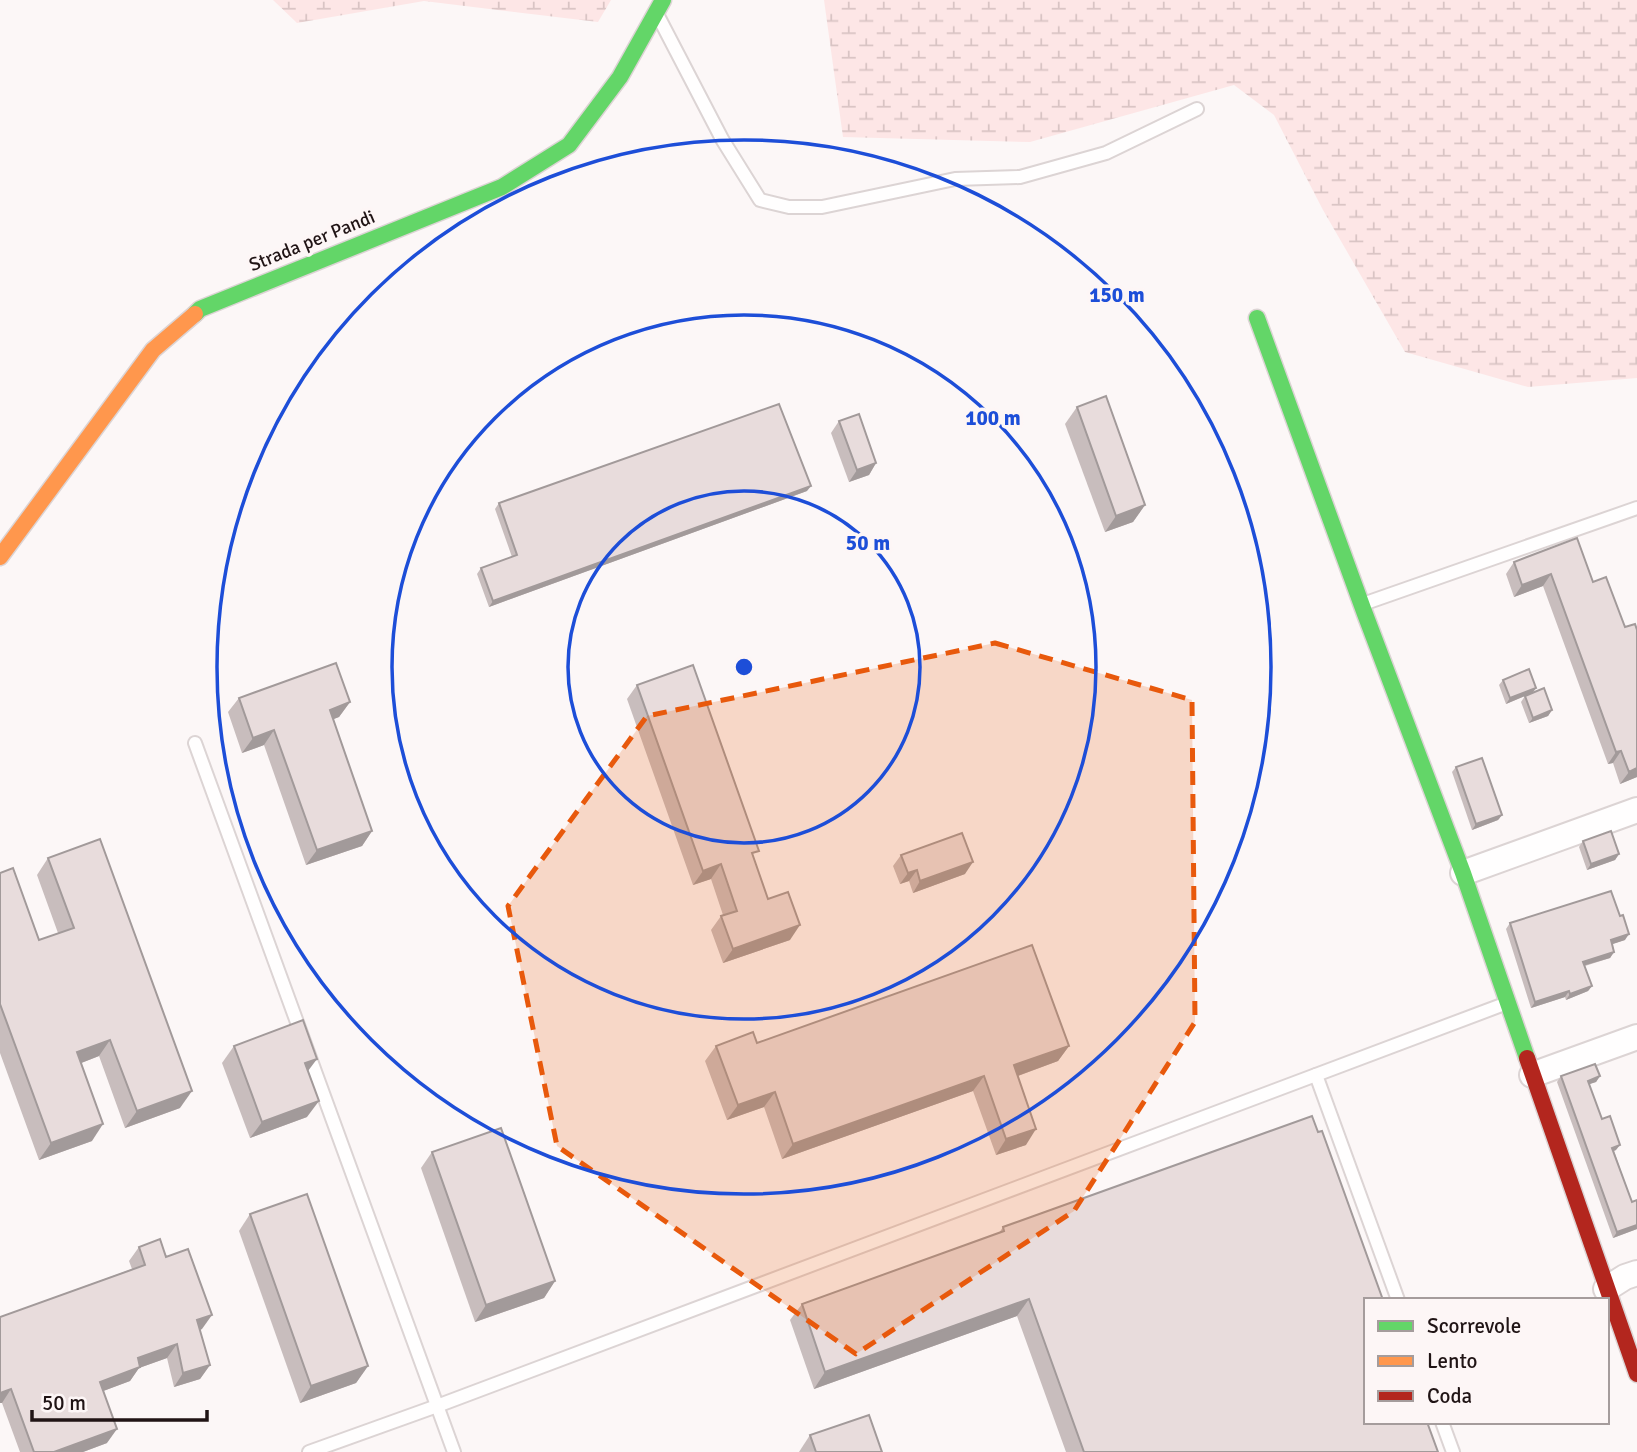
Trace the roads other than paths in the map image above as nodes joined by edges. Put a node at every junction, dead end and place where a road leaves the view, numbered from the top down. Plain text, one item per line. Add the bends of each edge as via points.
1 (660, 6) edge
2 (1197, 109) dead end
3 (1256, 318) dead end
4 (1637, 508) edge
5 (0, 557) edge
6 (1362, 605) junction
7 (195, 743) dead end
8 (1637, 810) edge
9 (1463, 873) junction
10 (1508, 1003) junction
11 (1637, 1037) edge
12 (1316, 1075) junction
13 (1532, 1075) junction
14 (1637, 1273) edge
15 (1606, 1289) junction
16 (1397, 1298) edge
17 (1637, 1374) edge
18 (437, 1406) junction
19 (1443, 1424) edge
20 (309, 1452) edge
21 (454, 1452) edge
22 (1453, 1452) edge

1 - 2 lane via 722,139 760,200 789,207 822,207 955,179 1020,177 1106,153
1 - 5 street, Strada per Pandi via 620,77 569,145 502,187 200,309 153,350
3 - 6 street
4 - 6 lane
6 - 9 street
7 - 18 lane
8 - 9 street
9 - 10 street
10 - 12 lane
10 - 13 street
11 - 13 street
12 - 16 lane
12 - 18 lane
13 - 15 street
14 - 15 street
15 - 17 street
18 - 20 lane
18 - 21 lane
19 - 22 lane

